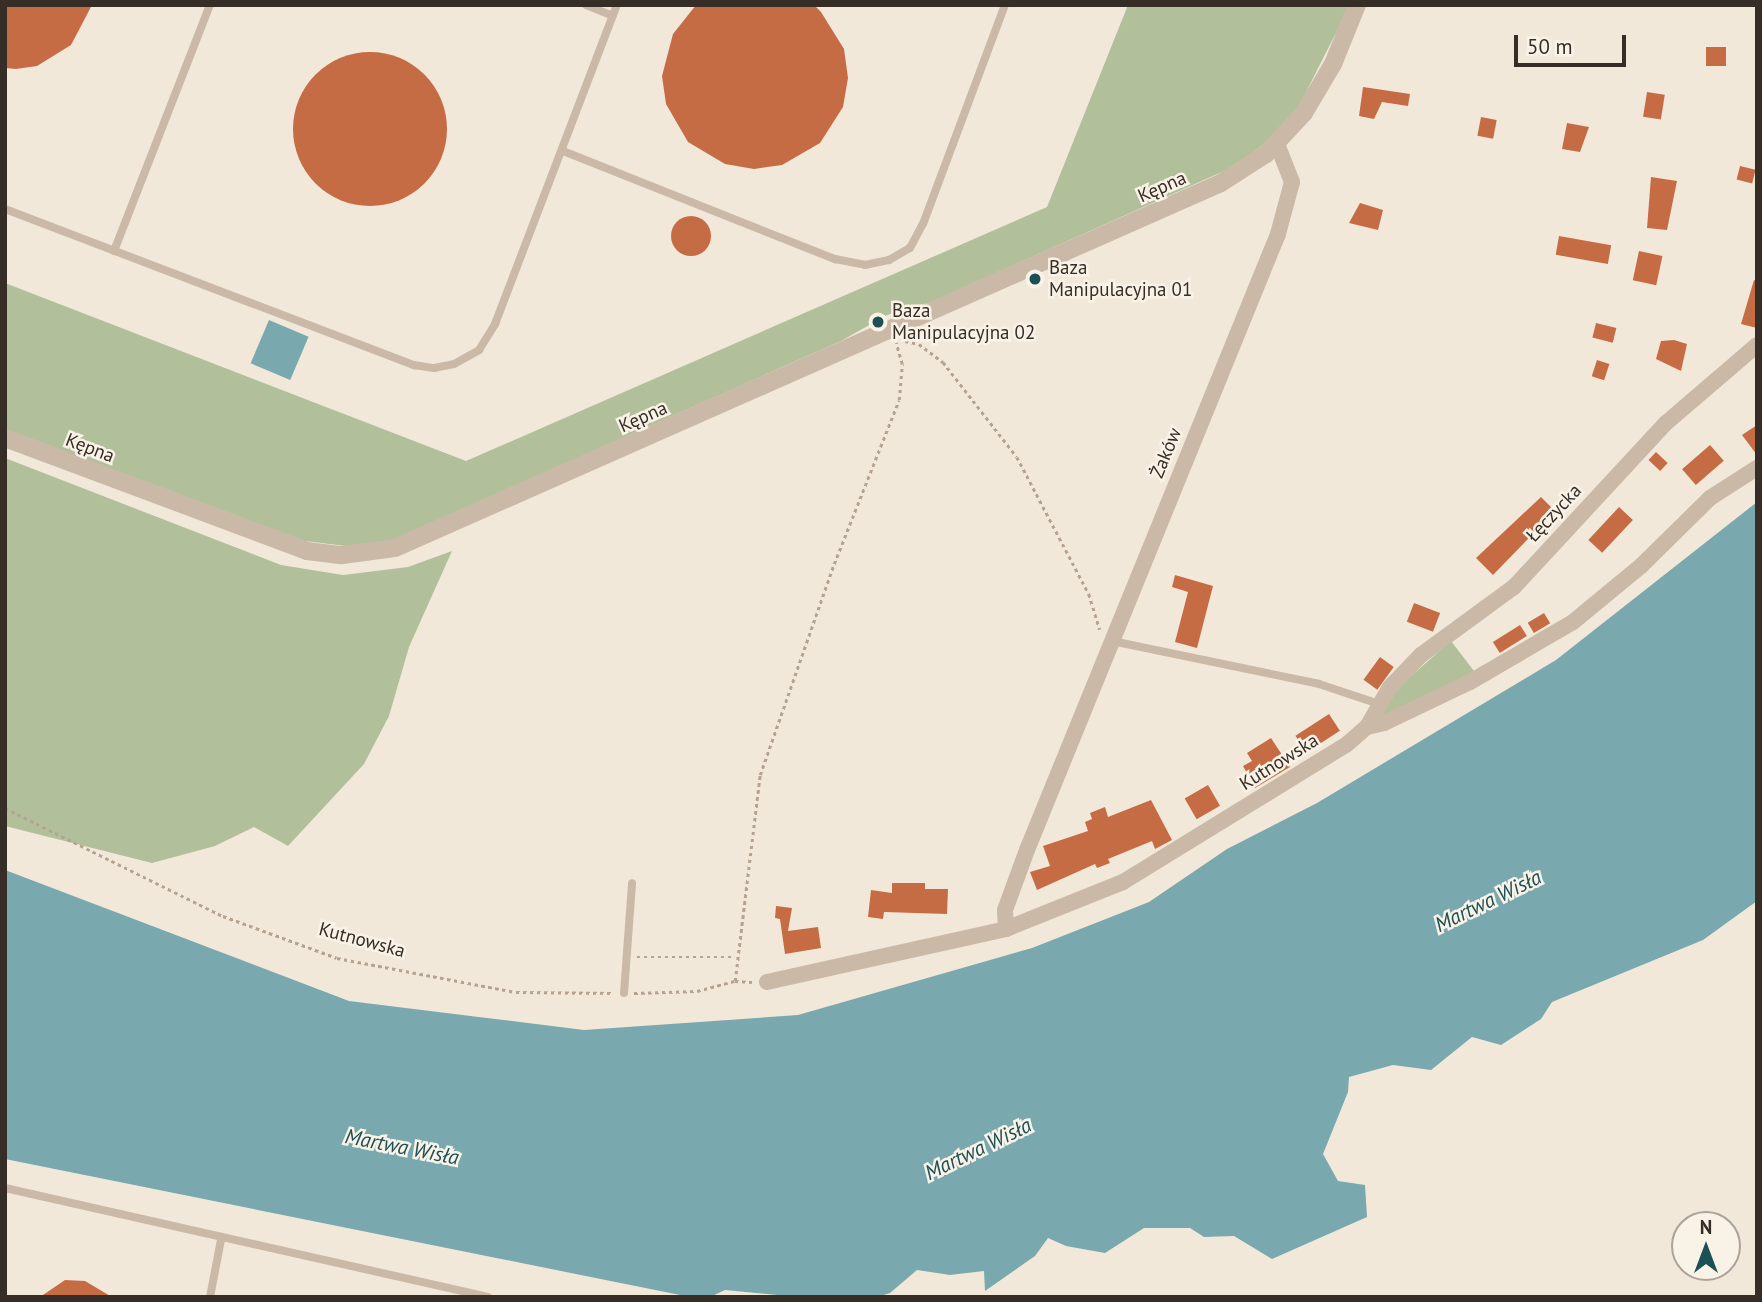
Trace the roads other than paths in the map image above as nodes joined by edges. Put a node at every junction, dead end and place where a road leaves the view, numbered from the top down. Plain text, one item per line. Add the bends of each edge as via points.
1 (210, 5) edge
2 (586, 5) edge
3 (617, 5) edge
4 (1005, 5) edge
5 (1357, 5) edge
6 (613, 16) junction
7 (1277, 144) junction
8 (563, 151) junction
9 (5, 209) edge
10 (114, 251) junction
11 (1757, 345) edge
12 (5, 439) edge
13 (1757, 468) edge
14 (1112, 641) junction
15 (1379, 704) junction
16 (1367, 727) junction
17 (632, 883) dead end
18 (1006, 929) junction
19 (767, 982) dead end
20 (624, 993) road end
21 (5, 1188) edge
22 (221, 1240) junction
23 (211, 1297) edge
24 (488, 1297) edge

1 - 10 lane
2 - 6 lane
3 - 6 lane
4 - 8 lane via 923,224 910,248 889,260 865,265 835,259
5 - 7 street via 1324,82
6 - 8 lane
7 - 12 street, Kępna via 1251,165 1200,193 395,548 342,555 307,551
7 - 14 street, Żaków via 1292,182 1278,234
8 - 10 lane via 490,334 472,356 444,367 414,365
9 - 10 lane
11 - 15 street, Łęczycka via 1665,423 1514,587 1421,655
13 - 16 street, Kutnowska via 1710,498 1641,566 1573,622 1470,681
14 - 15 lane via 1319,684
14 - 18 street, Żaków via 1008,900
15 - 16 street, Łęczycka
16 - 18 street, Kutnowska via 1346,746 1123,882
17 - 20 lane
18 - 19 street, Kutnowska
21 - 22 lane
22 - 23 lane
22 - 24 lane

